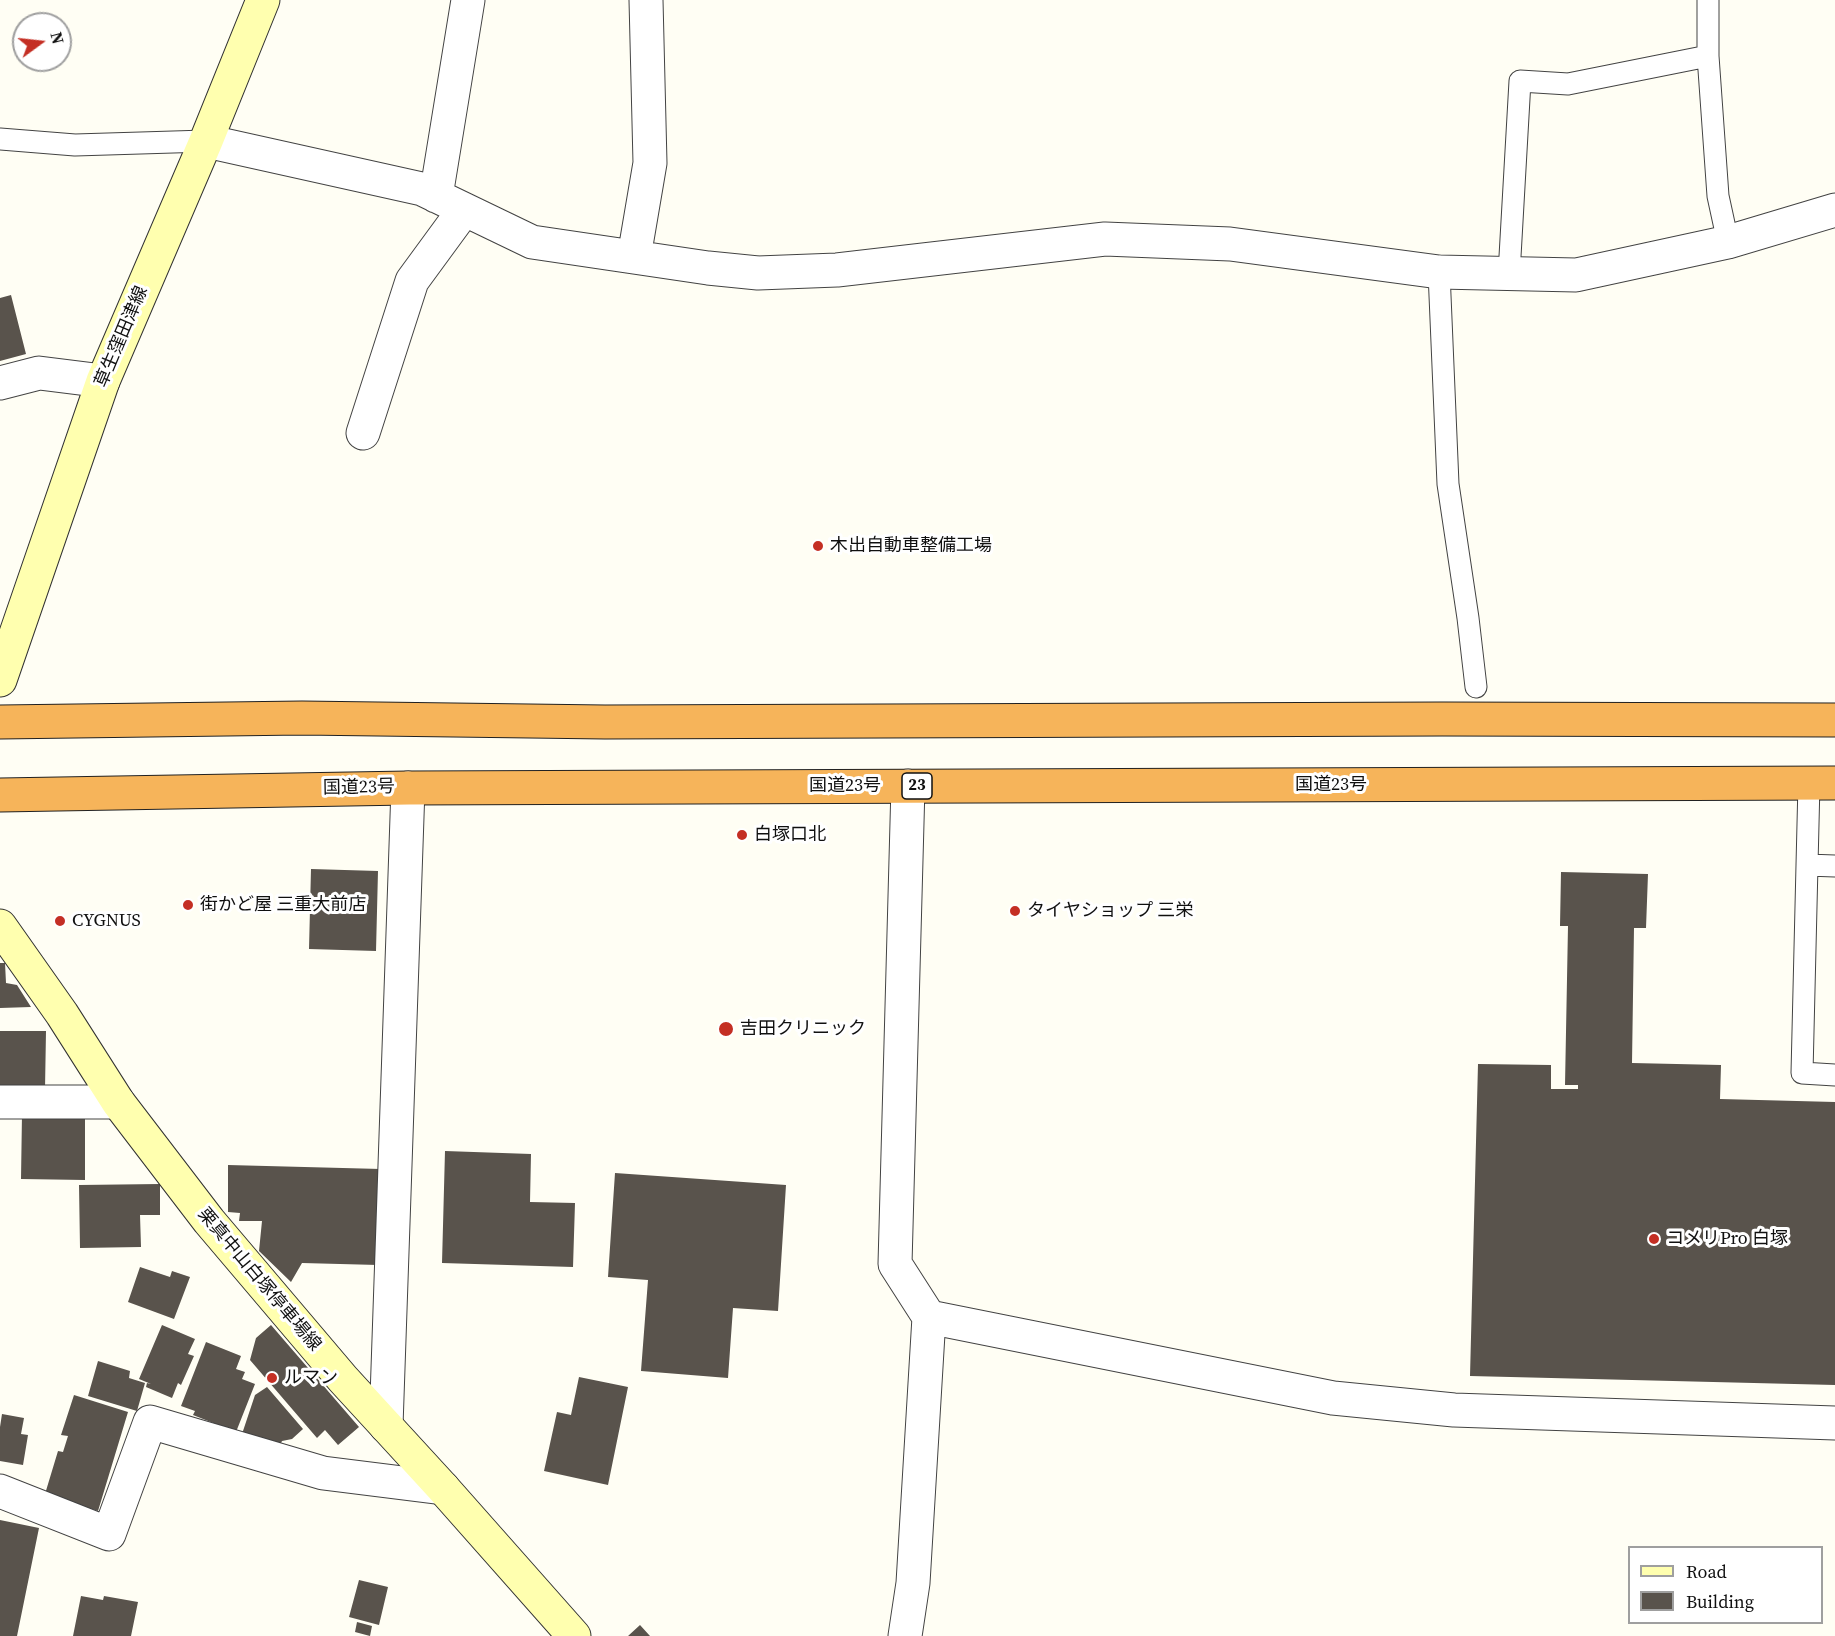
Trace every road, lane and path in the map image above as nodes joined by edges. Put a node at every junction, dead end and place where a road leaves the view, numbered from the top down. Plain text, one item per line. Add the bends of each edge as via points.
1 (262, 0) edge
2 (468, 0) edge
3 (646, 0) edge
4 (1708, 0) edge
5 (1708, 56) junction
6 (0, 139) edge
7 (206, 141) junction
8 (450, 203) junction
9 (1835, 210) edge
10 (1728, 242) junction
11 (634, 257) junction
12 (1439, 272) junction
13 (1509, 274) junction
14 (103, 381) junction
15 (0, 383) edge
16 (363, 433) dead end
17 (0, 680) edge
18 (1476, 687) dead end
19 (1835, 720) edge
20 (0, 722) edge
21 (1822, 783) edge
22 (908, 786) junction
23 (408, 788) junction
24 (0, 795) edge
25 (1807, 865) junction
26 (1835, 866) edge
27 (0, 926) edge
28 (1835, 1075) edge
29 (0, 1102) edge
30 (118, 1102) junction
31 (929, 1317) junction
32 (1835, 1423) edge
33 (386, 1426) junction
34 (443, 1488) junction
35 (0, 1491) edge
36 (574, 1636) edge
37 (905, 1636) edge

1 - 7 main road, 草生窪田津線
2 - 8 street
3 - 11 street via 650,163
4 - 5 lane
5 - 10 lane via 1718,196
5 - 13 lane via 1568,84 1520,81
6 - 7 lane via 75,145
7 - 8 street via 422,189
7 - 14 main road, 草生窪田津線
8 - 11 street via 532,242
8 - 16 street via 412,280
9 - 10 street
10 - 13 street via 1576,275
11 - 12 street via 758,273 826,271 1105,239 1230,244
12 - 13 street
12 - 18 lane via 1448,484
14 - 15 street via 39,373
14 - 17 main road, 草生窪田津線
19 - 20 highway via 605,722 302,718
21 - 22 highway, 国道23号 / 23
21 - 25 lane
22 - 23 highway, 国道23号 / 23
22 - 31 street via 895,1264
23 - 24 highway, 国道23号 / 23
23 - 33 street
25 - 26 lane
25 - 28 lane via 1802,1073
27 - 30 main road, 栗真中山白塚停車場線
29 - 30 street
30 - 33 main road, 栗真中山白塚停車場線 via 209,1221
31 - 32 street via 1333,1398 1454,1410
31 - 37 street via 913,1583
33 - 34 main road, 栗真中山白塚停車場線
34 - 35 street via 323,1473 150,1422 109,1534
34 - 36 main road, 栗真中山白塚停車場線

